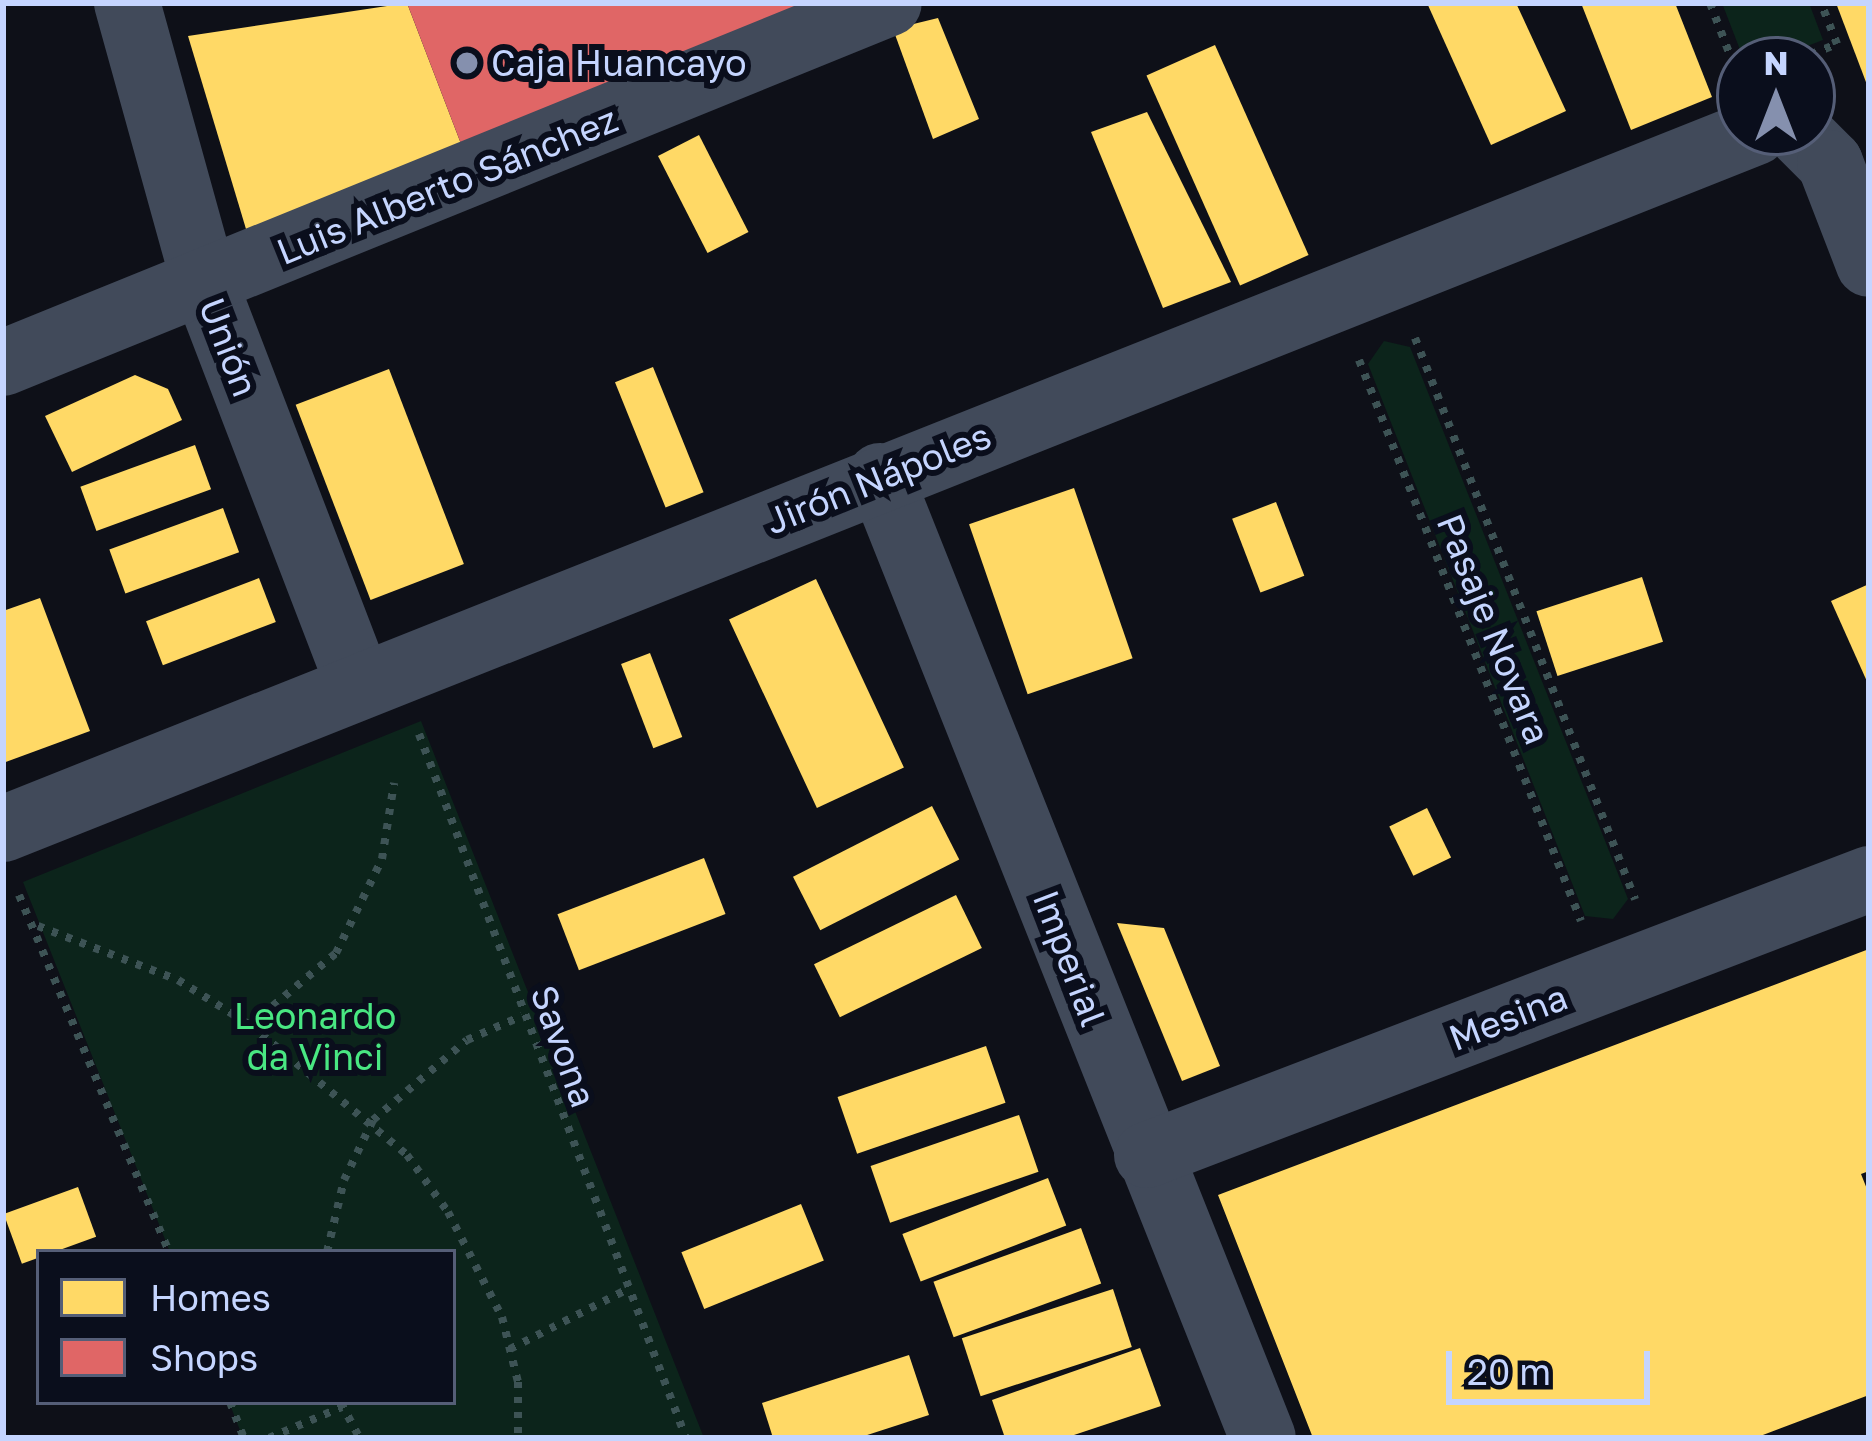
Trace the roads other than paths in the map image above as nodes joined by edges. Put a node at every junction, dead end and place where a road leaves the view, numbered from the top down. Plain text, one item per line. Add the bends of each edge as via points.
1 (127, 3) edge
2 (890, 3) edge
3 (1716, 147) edge
4 (1823, 156) edge
5 (1869, 264) edge
6 (205, 284) junction
7 (3, 363) edge
8 (880, 476) junction
9 (376, 677) junction
10 (9, 858) edge
11 (1869, 879) edge
12 (1147, 1155) junction
13 (1263, 1438) edge

1 - 6 street, Unión
2 - 6 street, Luis Alberto Sánchez
3 - 8 street, Jirón Nápoles
4 - 5 street
6 - 7 street, Luis Alberto Sánchez
6 - 9 street, Unión
8 - 9 street, Jirón Nápoles
8 - 12 street, Imperial
9 - 10 street, Jirón Nápoles
11 - 12 street, Mesina
12 - 13 street, Imperial

